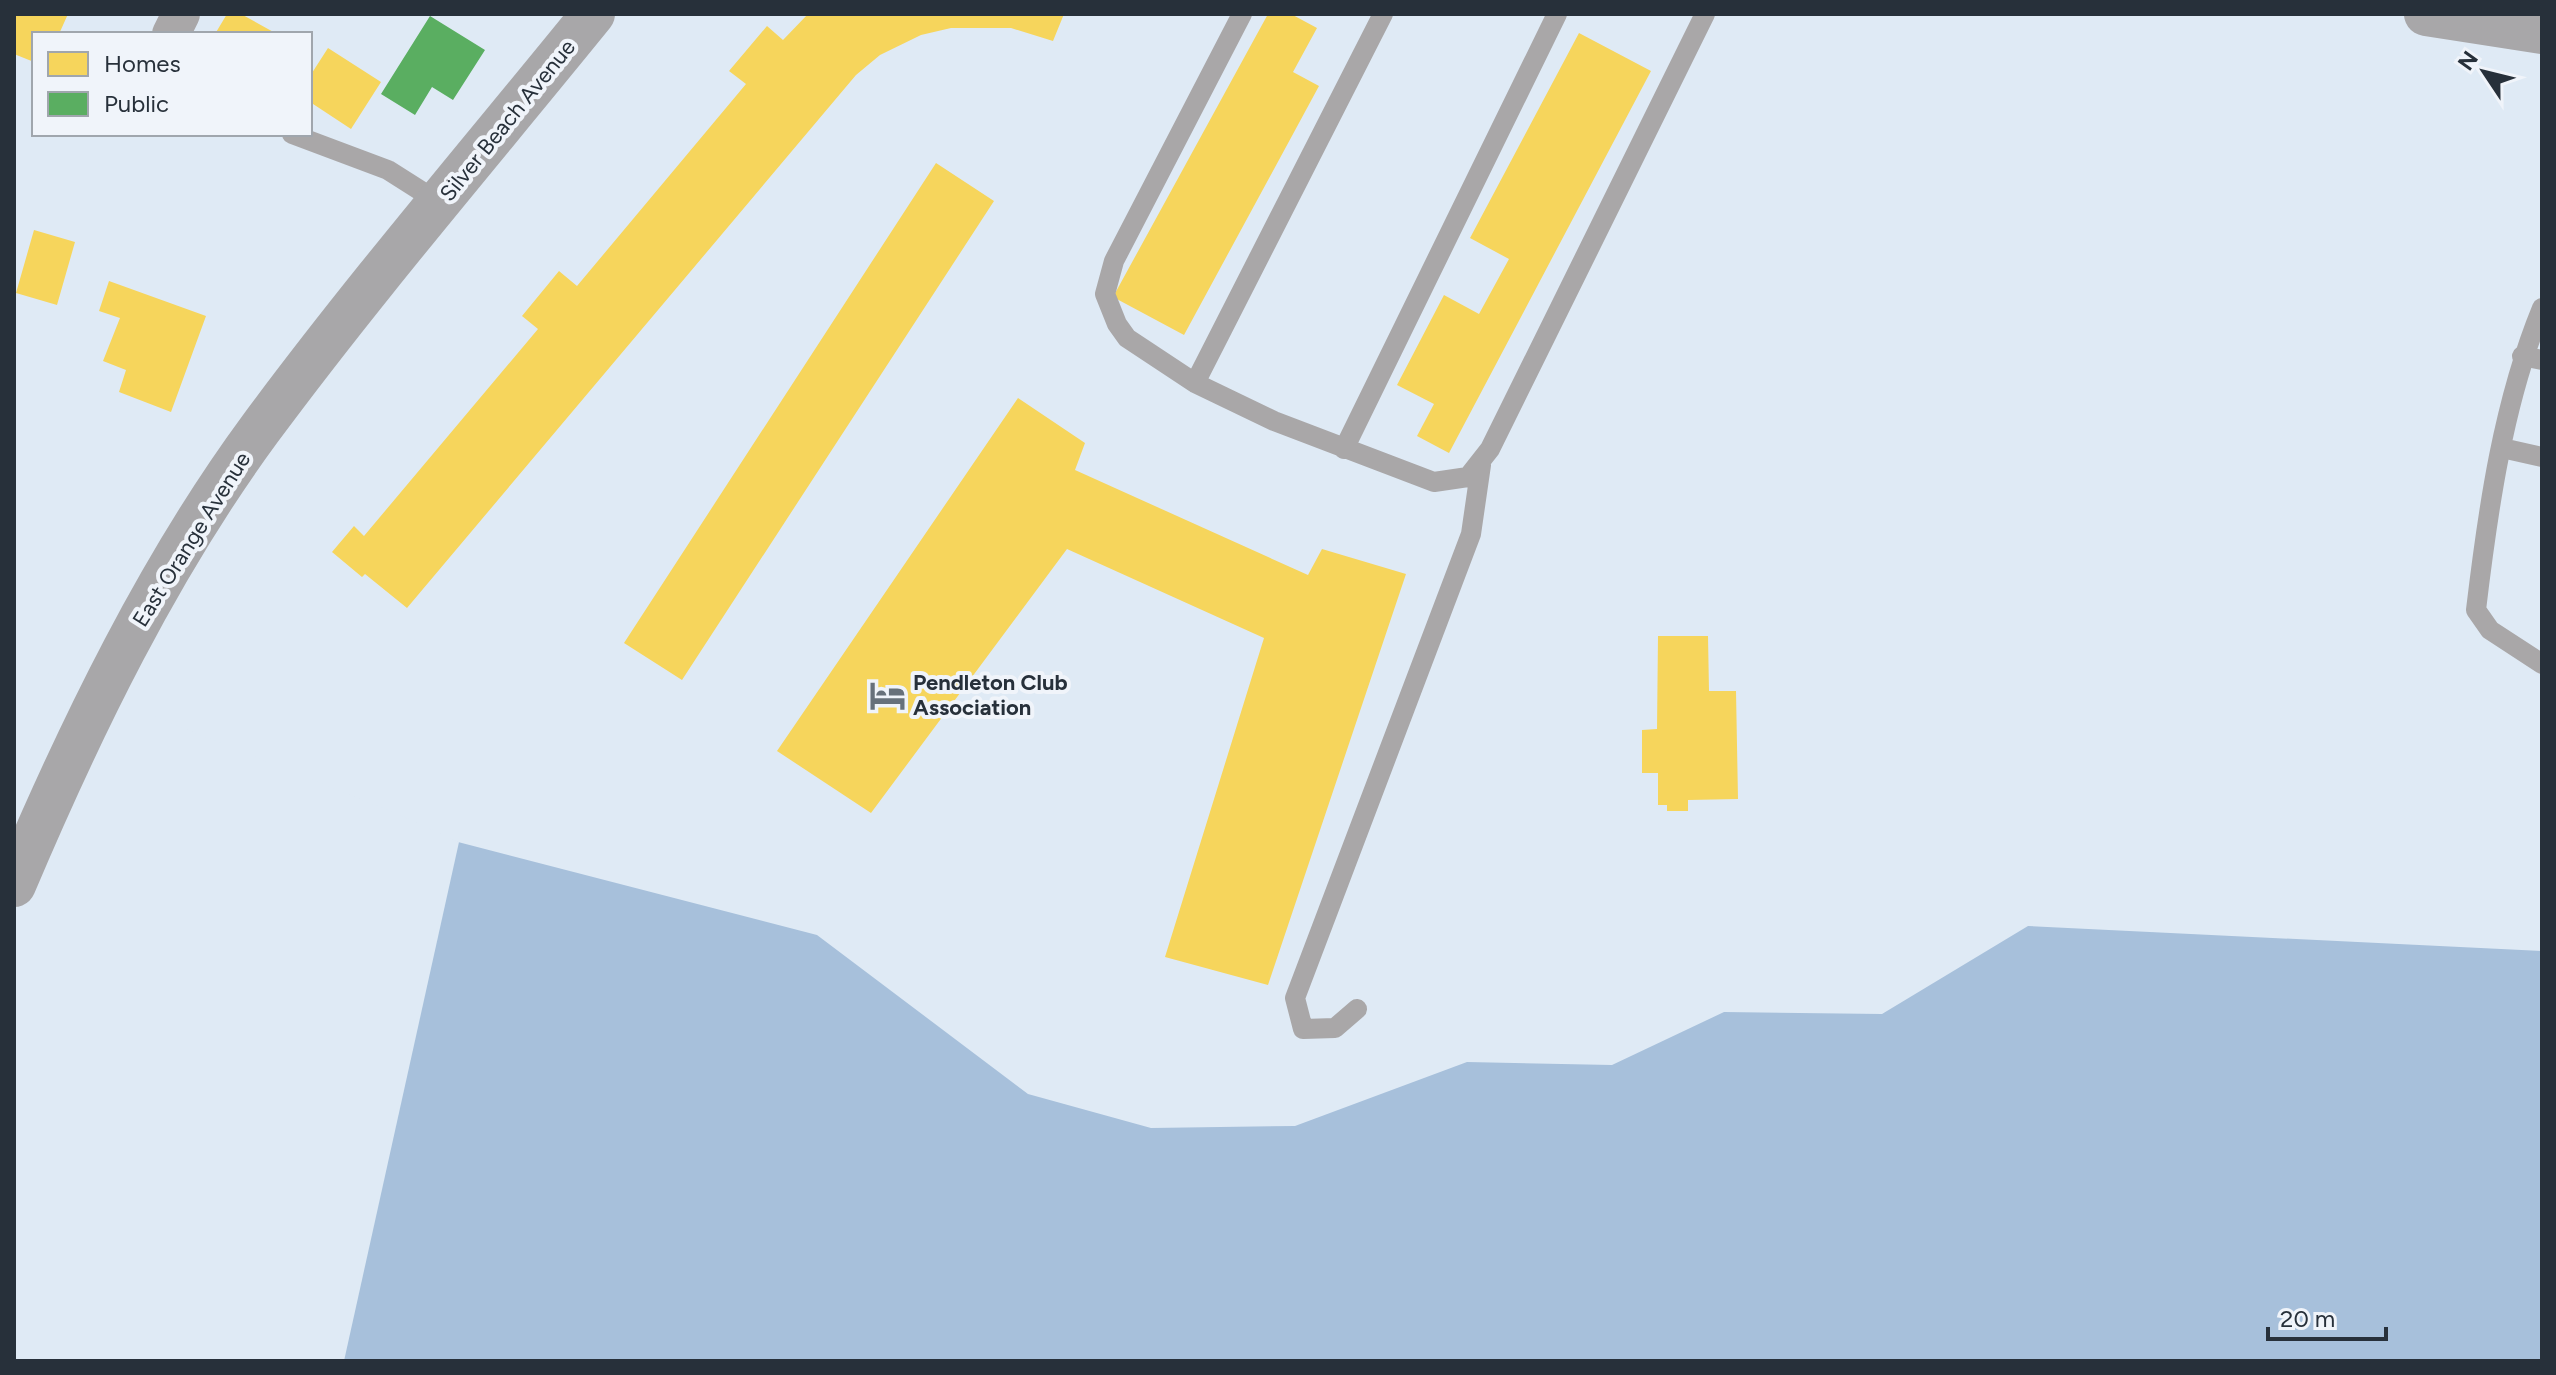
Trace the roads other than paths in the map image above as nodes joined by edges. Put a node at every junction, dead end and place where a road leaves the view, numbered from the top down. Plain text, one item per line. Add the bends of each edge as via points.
1 (181, 14) edge
2 (593, 14) edge
3 (1242, 14) edge
4 (1383, 14) edge
5 (1557, 14) edge
6 (1705, 14) edge
7 (2426, 14) edge
8 (2487, 19) edge
9 (172, 32) edge
10 (2542, 32) edge
11 (297, 136) edge
12 (430, 214) junction
13 (2542, 308) edge
14 (2532, 358) edge
15 (1195, 383) junction
16 (2502, 448) junction
17 (1344, 449) junction
18 (2542, 457) edge
19 (1481, 465) junction
20 (2542, 664) edge
21 (14, 885) edge
22 (1357, 1009) dead end

1 - 9 street
2 - 12 street, Silver Beach Avenue
3 - 15 lane via 1107,276 1105,294 1127,338
4 - 15 lane
5 - 17 lane
6 - 19 lane
7 - 8 street
8 - 10 street
11 - 12 lane via 388,170
12 - 21 street, East Orange Avenue via 259,430 193,533 59,778
13 - 14 lane
14 - 16 lane
15 - 17 lane
16 - 18 lane
16 - 20 lane via 2476,610 2490,630
17 - 19 lane via 1434,482 1468,477
19 - 22 lane via 1471,534 1295,998 1303,1029 1335,1028

